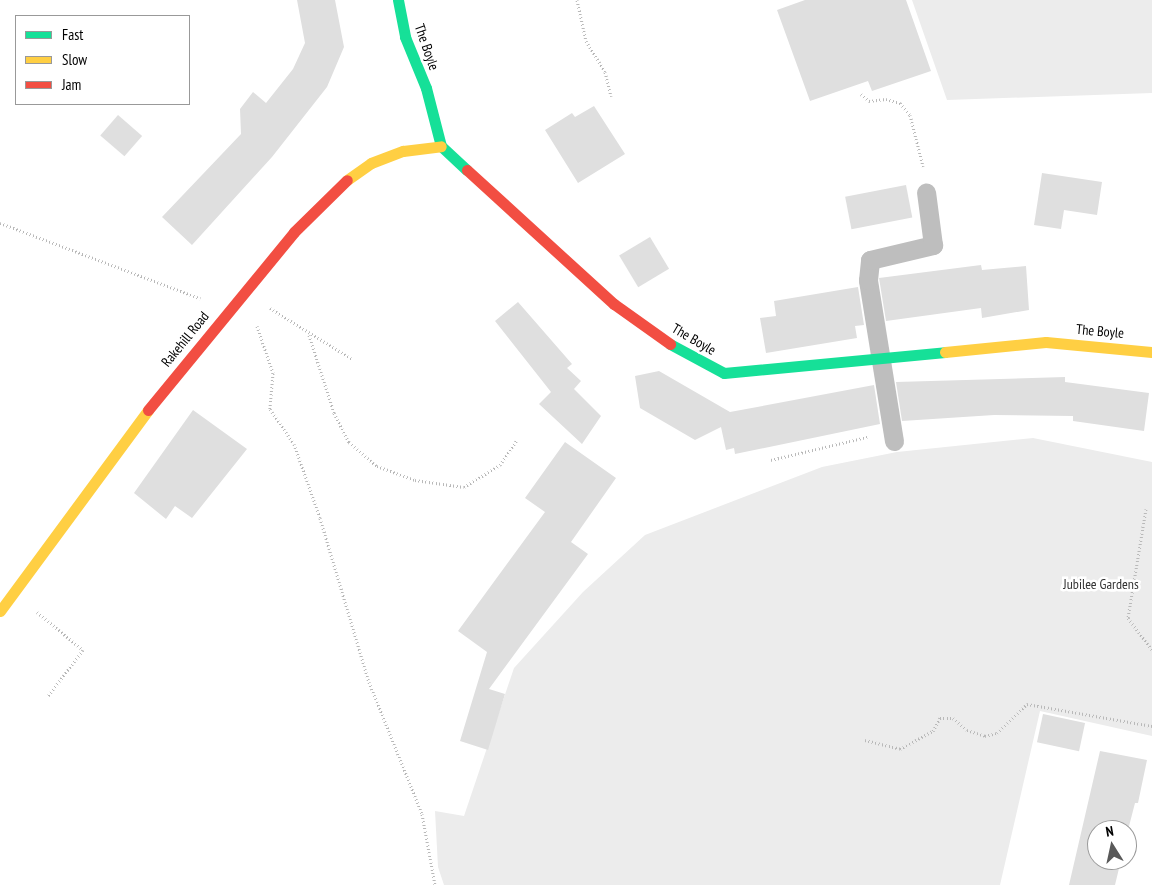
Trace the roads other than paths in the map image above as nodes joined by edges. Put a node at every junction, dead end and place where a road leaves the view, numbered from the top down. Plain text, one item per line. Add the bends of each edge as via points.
1 (398, 0) edge
2 (441, 146) junction
3 (926, 192) road end
4 (1152, 352) edge
5 (880, 357) junction
6 (893, 437) road end
7 (0, 611) edge

1 - 2 street, The Boyle via 405,37 426,88
2 - 5 street, The Boyle via 614,304 684,354 724,373
2 - 7 street, Rakehill Road via 403,151 371,163 336,188 228,309
3 - 5 lane via 933,245 870,260 868,280
4 - 5 street, The Boyle via 1046,342
5 - 6 lane

